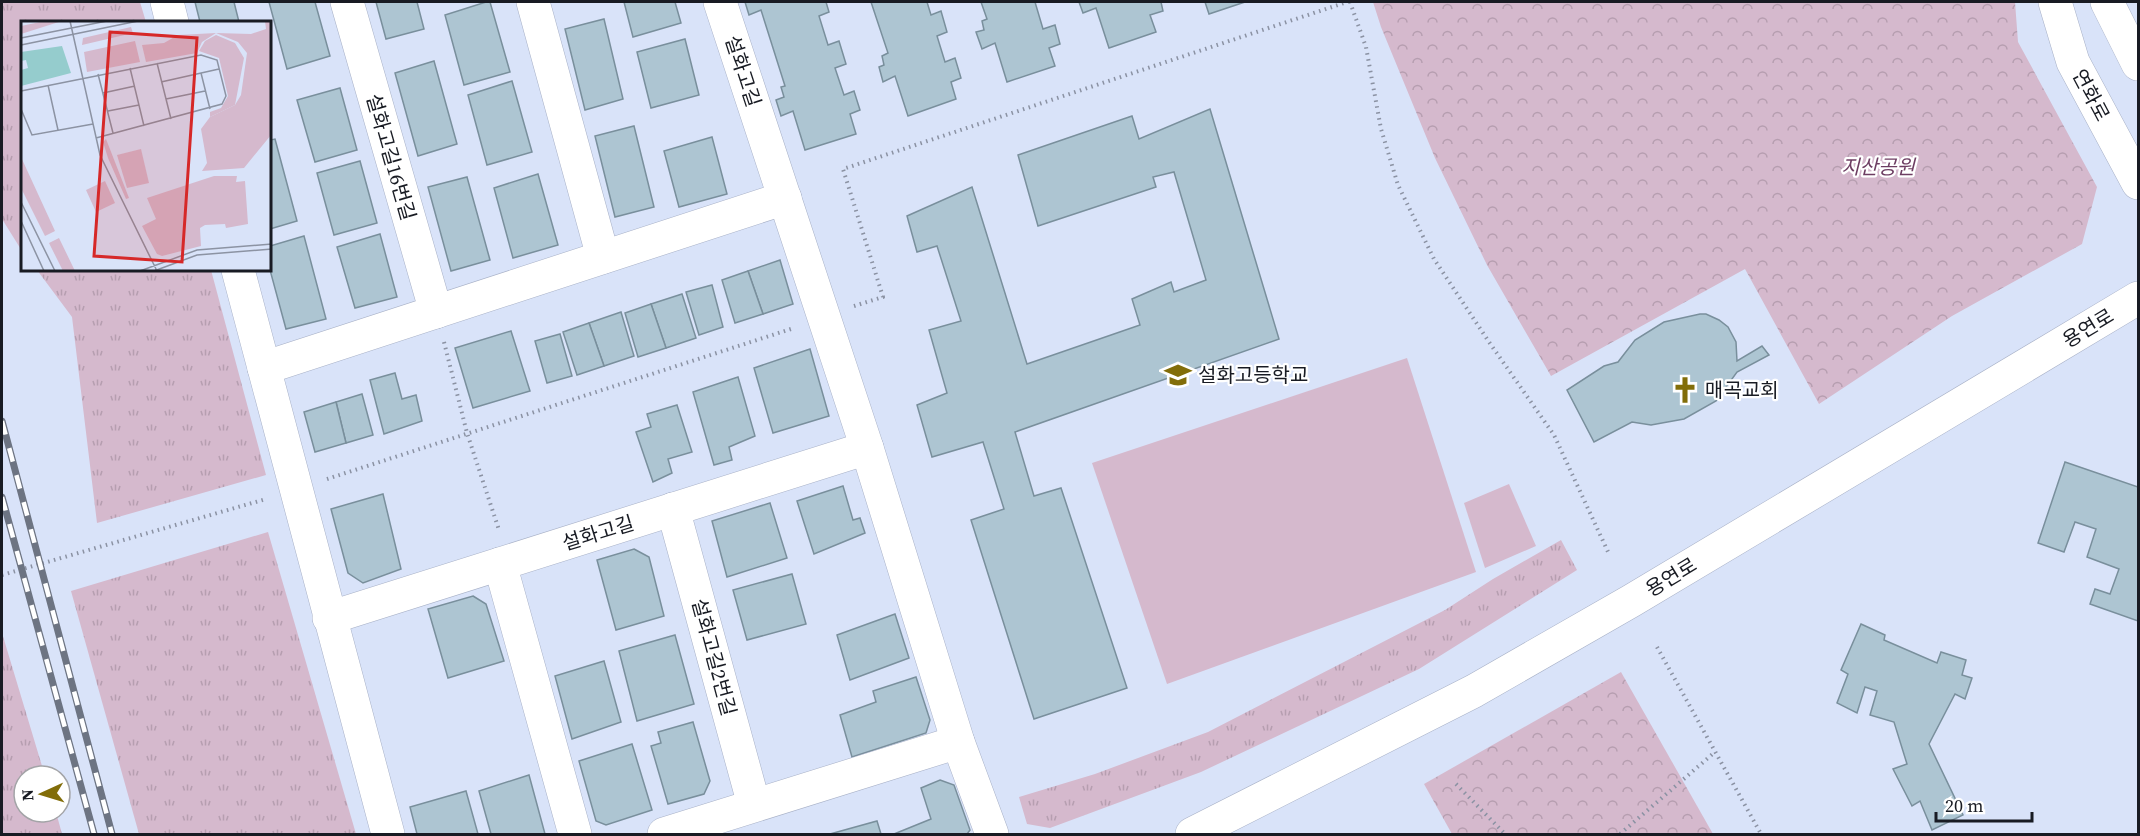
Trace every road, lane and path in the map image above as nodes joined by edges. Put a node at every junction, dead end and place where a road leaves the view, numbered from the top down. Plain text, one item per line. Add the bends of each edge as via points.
1 (167, 2) edge
2 (347, 2) edge
3 (532, 2) edge
4 (720, 2) edge
5 (1349, 2) edge
6 (2055, 2) edge
7 (2107, 2) edge
8 (172, 21) edge
9 (2139, 64) edge
10 (2139, 183) edge
11 (785, 198) junction
12 (603, 257) junction
13 (239, 272) edge
14 (2139, 298) edge
15 (854, 306) dead end
16 (440, 325) junction
17 (795, 327) dead end
18 (264, 368) junction
19 (467, 434) junction
20 (867, 448) junction
21 (323, 480) dead end
22 (276, 496) dead end
23 (673, 509) junction
24 (499, 531) dead end
25 (1609, 554) dead end
26 (500, 564) junction
27 (2, 575) edge
28 (329, 618) junction
29 (1656, 647) dead end
30 (958, 742) junction
31 (1715, 752) junction
32 (1456, 784) dead end
33 (754, 805) junction
34 (388, 834) edge
35 (575, 834) edge
36 (664, 834) edge
37 (992, 834) edge
38 (1192, 834) edge
39 (1505, 834) edge
40 (1620, 834) edge
41 (1761, 834) edge

1 - 8 street
2 - 16 street, 설화고길16번길
3 - 12 street
4 - 11 street, 설화고길
5 - 15 path via 843,169 883,297
5 - 25 path via 1366,46 1381,129 1398,185 1434,259 1554,435
6 - 10 street, 연화로 via 2073,62
7 - 9 street
11 - 12 street
11 - 20 street, 설화고길
12 - 16 street
13 - 18 street
14 - 38 street, 용연로 via 1632,601 1503,674
16 - 18 street
16 - 19 path
17 - 19 path
18 - 28 street
19 - 21 path
19 - 24 path
20 - 23 street, 설화고길
20 - 30 street, 설화고길
22 - 27 path
23 - 26 street, 설화고길
23 - 33 street, 설화고길2번길
26 - 28 street, 설화고길
26 - 35 street
28 - 34 street
29 - 31 path
30 - 33 street
30 - 37 street, 설화고길
31 - 40 path
31 - 41 path
32 - 39 path
33 - 36 street

